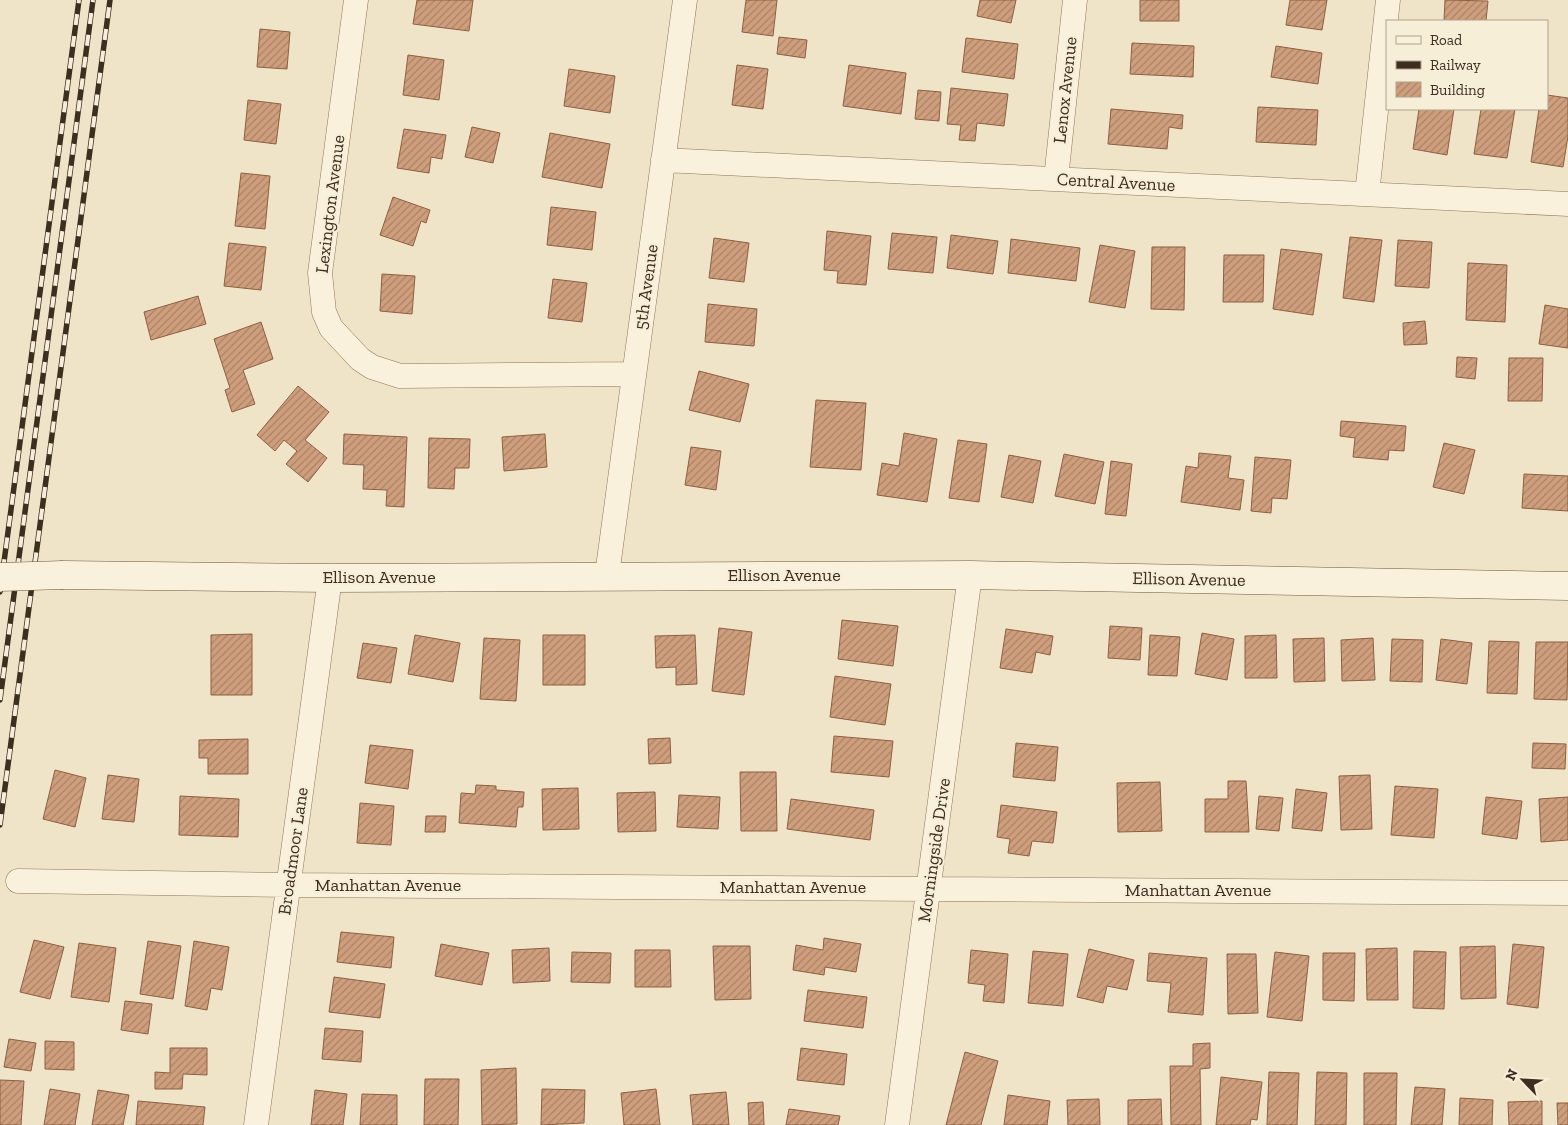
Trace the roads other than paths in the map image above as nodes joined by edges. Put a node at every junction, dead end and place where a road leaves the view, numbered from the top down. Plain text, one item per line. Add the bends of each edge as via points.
1 (356, 0) edge
2 (685, 0) edge
3 (1075, 0) edge
4 (1388, 0) edge
5 (663, 160) junction
6 (1056, 179) junction
7 (1367, 194) junction
8 (1568, 204) edge
9 (634, 374) junction
10 (607, 575) junction
11 (970, 575) junction
12 (0, 577) edge
13 (330, 578) junction
14 (1568, 586) edge
15 (18, 880) dead end
16 (289, 884) junction
17 (929, 888) junction
18 (1568, 893) edge
19 (256, 1125) edge
20 (897, 1125) edge

1 - 9 street, Lexington Avenue via 320,273 324,312 331,328 366,363 400,376
2 - 5 street, 5th Avenue
3 - 6 street, Lenox Avenue
4 - 7 street
5 - 6 street, Central Avenue
5 - 9 street, 5th Avenue
6 - 7 street, Central Avenue
7 - 8 street, Central Avenue
9 - 10 street, 5th Avenue
10 - 11 street, Ellison Avenue
10 - 13 street, Ellison Avenue
11 - 14 street, Ellison Avenue
11 - 17 street, Morningside Drive
12 - 13 street, Ellison Avenue, bridge
13 - 16 street, Broadmoor Lane
15 - 16 street, Manhattan Avenue
16 - 17 street, Manhattan Avenue
16 - 19 street, Broadmoor Lane
17 - 18 street, Manhattan Avenue
17 - 20 street, Morningside Drive

